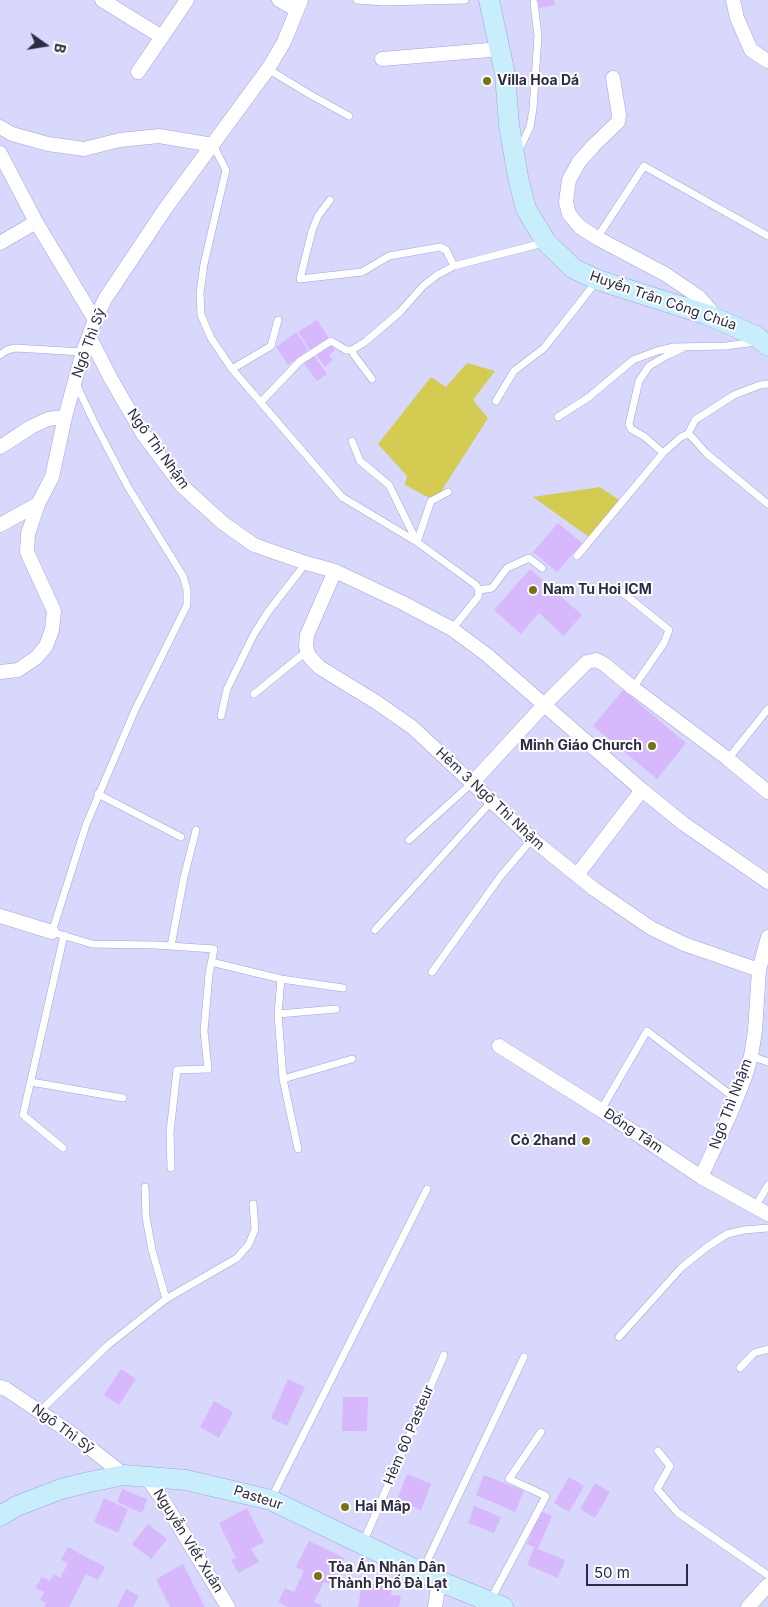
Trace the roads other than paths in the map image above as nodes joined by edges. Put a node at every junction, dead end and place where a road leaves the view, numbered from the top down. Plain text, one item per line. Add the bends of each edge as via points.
1 (102, 0) edge
2 (187, 0) edge
3 (279, 0) edge
4 (358, 0) edge
5 (465, 0) edge
6 (489, 0) edge
7 (733, 0) edge
8 (534, 3) dead end
9 (299, 5) edge
10 (162, 37) junction
11 (501, 48) junction
12 (382, 59) dead end
13 (768, 60) edge
14 (268, 69) junction
15 (138, 72) dead end
16 (613, 78) dead end
17 (349, 116) dead end
18 (0, 127) edge
19 (213, 145) junction
20 (0, 153) edge
21 (514, 159) junction
22 (330, 200) dead end
23 (36, 222) junction
24 (768, 236) edge
25 (597, 238) junction
26 (546, 242) junction
27 (0, 243) edge
28 (454, 266) junction
29 (598, 280) junction
30 (718, 319) junction
31 (94, 320) junction
32 (278, 320) dead end
33 (89, 336) junction
34 (765, 343) edge
35 (688, 346) junction
36 (352, 350) junction
37 (83, 352) junction
38 (0, 355) edge
39 (232, 369) junction
40 (372, 379) dead end
41 (75, 381) junction
42 (768, 384) edge
43 (496, 401) dead end
44 (261, 402) junction
45 (65, 417) junction
46 (558, 417) dead end
47 (688, 434) junction
48 (352, 441) dead end
49 (0, 447) edge
50 (663, 453) junction
51 (448, 492) dead end
52 (38, 504) junction
53 (768, 504) edge
54 (0, 525) edge
55 (417, 542) junction
56 (577, 556) dead end
57 (306, 563) junction
58 (542, 568) dead end
59 (336, 571) junction
60 (479, 590) junction
61 (623, 593) dead end
62 (452, 628) junction
63 (308, 651) junction
64 (0, 672) edge
65 (633, 688) junction
66 (254, 694) dead end
67 (544, 705) junction
68 (768, 708) edge
69 (221, 716) dead end
70 (728, 759) junction
71 (473, 782) junction
72 (642, 790) junction
73 (768, 792) edge
74 (98, 794) junction
75 (492, 802) junction
76 (196, 830) dead end
77 (181, 837) dead end
78 (532, 839) junction
79 (409, 840) dead end
80 (577, 875) junction
81 (766, 876) edge
82 (0, 916) edge
83 (375, 930) dead end
84 (58, 933) junction
85 (768, 937) edge
86 (172, 946) junction
87 (211, 962) junction
88 (759, 970) junction
89 (432, 972) dead end
90 (280, 979) junction
91 (343, 988) dead end
92 (336, 1009) dead end
93 (278, 1014) junction
94 (498, 1046) dead end
95 (751, 1056) junction
96 (352, 1058) dead end
97 (768, 1062) edge
98 (283, 1079) junction
99 (31, 1082) junction
100 (123, 1098) dead end
101 (736, 1099) junction
102 (601, 1110) junction
103 (63, 1148) dead end
104 (298, 1149) dead end
105 (171, 1168) dead end
106 (701, 1177) junction
107 (768, 1185) edge
108 (145, 1187) dead end
109 (427, 1189) dead end
110 (254, 1204) dead end
111 (755, 1207) junction
112 (768, 1214) edge
113 (768, 1228) edge
114 (166, 1299) junction
115 (619, 1338) dead end
116 (768, 1349) edge
117 (444, 1355) dead end
118 (524, 1357) dead end
119 (740, 1368) dead end
120 (0, 1376) edge
121 (3, 1388) edge
122 (39, 1412) junction
123 (541, 1432) dead end
124 (658, 1451) dead end
125 (124, 1475) junction
126 (146, 1476) junction
127 (271, 1500) junction
128 (0, 1516) edge
129 (363, 1543) junction
130 (768, 1575) edge
131 (430, 1576) junction
132 (768, 1585) edge
133 (496, 1604) edge
134 (228, 1607) edge
135 (435, 1607) edge
136 (748, 1607) edge

1 - 10 street
2 - 10 street
3 - 9 street
4 - 5 lane
6 - 11 street, Huyền Trân Công Chúa
7 - 13 street via 751,50
8 - 21 lane via 538,36 533,109 530,127
9 - 14 street, Ngô Thì Sỹ via 284,42
10 - 15 street
11 - 12 street
11 - 21 street, Huyền Trân Công Chúa
14 - 17 lane
14 - 19 street, Ngô Thì Sỹ
16 - 25 street via 618,122 579,162 567,190 568,214
18 - 19 street via 12,134 48,144 84,149 120,140 159,136
19 - 31 street, Ngô Thì Sỹ via 165,209
19 - 39 lane via 226,170 204,264 201,315 211,338
20 - 23 street
21 - 26 street, Huyền Trân Công Chúa via 526,209
22 - 28 lane via 312,231 300,279 362,272 389,256 440,247 446,250
23 - 27 street
23 - 31 street
24 - 25 lane via 644,166
25 - 30 street via 665,274 699,297
26 - 28 lane
26 - 29 street, Huyền Trân Công Chúa via 574,269
28 - 36 lane via 436,275 400,312
29 - 30 street, Huyền Trân Công Chúa
29 - 43 lane via 544,348 514,371
30 - 34 street, Huyền Trân Công Chúa
31 - 33 street, Ngô Thì Sỹ
32 - 39 lane via 271,346
33 - 37 street, Ngô Thì Sỹ
33 - 57 street, Ngô Thì Nhậm via 144,434 182,486 223,523 254,545
34 - 35 lane
35 - 46 lane via 657,351 633,360
35 - 50 lane via 649,366 639,381 628,424
36 - 40 lane
36 - 44 lane via 331,341 300,361
37 - 38 lane via 15,348
37 - 41 street, Ngô Thì Sỹ
39 - 44 lane
41 - 45 street, Ngô Thì Sỹ
41 - 74 lane via 128,487 184,576 188,590 187,604
42 - 47 lane via 734,395 695,420
44 - 55 lane via 342,497
45 - 49 street via 48,419
45 - 52 street, Ngô Thì Sỹ via 52,477
47 - 50 lane
47 - 53 lane
48 - 55 lane via 360,461 389,485
50 - 56 lane
51 - 55 lane via 431,501
52 - 54 street
52 - 64 street, Ngô Thì Sỹ via 28,534 28,552 54,611 52,630 46,646 37,656 18,670
55 - 60 lane
57 - 59 street, Ngô Thì Nhậm
57 - 69 lane via 254,634 227,689
58 - 60 lane via 529,558 507,568 492,588
59 - 62 street, Ngô Thì Nhậm
59 - 63 street via 307,635
60 - 62 lane via 478,597
61 - 65 lane via 669,630 664,643
62 - 67 street, Ngô Thì Nhậm via 487,654
63 - 66 lane
63 - 71 street, Hẻm 3 Ngô Thì Nhậm via 320,667 412,727
65 - 67 street via 596,660 588,662
65 - 70 street
67 - 71 street
67 - 72 street, Ngô Thì Nhậm
68 - 70 lane
70 - 73 street
71 - 75 street, Hẻm 3 Ngô Thì Nhậm
71 - 79 lane
72 - 80 street
72 - 81 street, Ngô Thì Nhậm via 684,824
74 - 77 lane
74 - 84 lane via 86,826
75 - 78 street, Hẻm 3 Ngô Thì Nhậm
75 - 83 lane
76 - 86 lane
78 - 80 street, Hẻm 3 Ngô Thì Nhậm
78 - 89 lane via 500,877
80 - 88 street, Hẻm 3 Ngô Thì Nhậm via 651,928 684,944
82 - 84 street
84 - 86 lane via 92,944
84 - 99 lane
85 - 88 street, Ngô Thì Nhậm
86 - 87 lane via 214,949
87 - 90 lane
87 - 105 lane via 204,1031 208,1069 177,1070 170,1132
88 - 95 street, Ngô Thì Nhậm
90 - 91 lane
90 - 93 lane
92 - 93 lane
93 - 98 lane
94 - 102 street, Đồng Tâm
95 - 97 lane
95 - 101 street, Ngô Thì Nhậm
96 - 98 lane
98 - 104 lane
99 - 100 lane
99 - 103 lane via 23,1115
101 - 102 lane via 647,1031
101 - 106 street, Ngô Thì Nhậm
102 - 106 street, Đồng Tâm
106 - 111 street, Đồng Tâm
107 - 111 lane
108 - 114 lane via 152,1250
109 - 127 lane
110 - 114 lane via 255,1229 244,1251
111 - 112 street, Đồng Tâm
113 - 115 lane via 726,1234 707,1247 681,1268
114 - 122 lane via 108,1345
116 - 119 lane via 754,1354
117 - 129 lane, Hẻm 60 Pasteur
118 - 131 lane
120 - 121 street
121 - 122 street, Ngô Thì Sỹ
122 - 125 street, Ngô Thì Sỹ
123 - 133 lane via 509,1479 546,1496
124 - 130 lane via 670,1466 656,1489 678,1513
125 - 126 street, Pasteur
125 - 128 street, Pasteur via 61,1489
126 - 127 street, Pasteur via 186,1480
126 - 134 street, Nguyễn Viết Xuân
127 - 129 street, Pasteur
129 - 131 street, Pasteur
131 - 133 street, Pasteur
131 - 135 street
132 - 136 street

